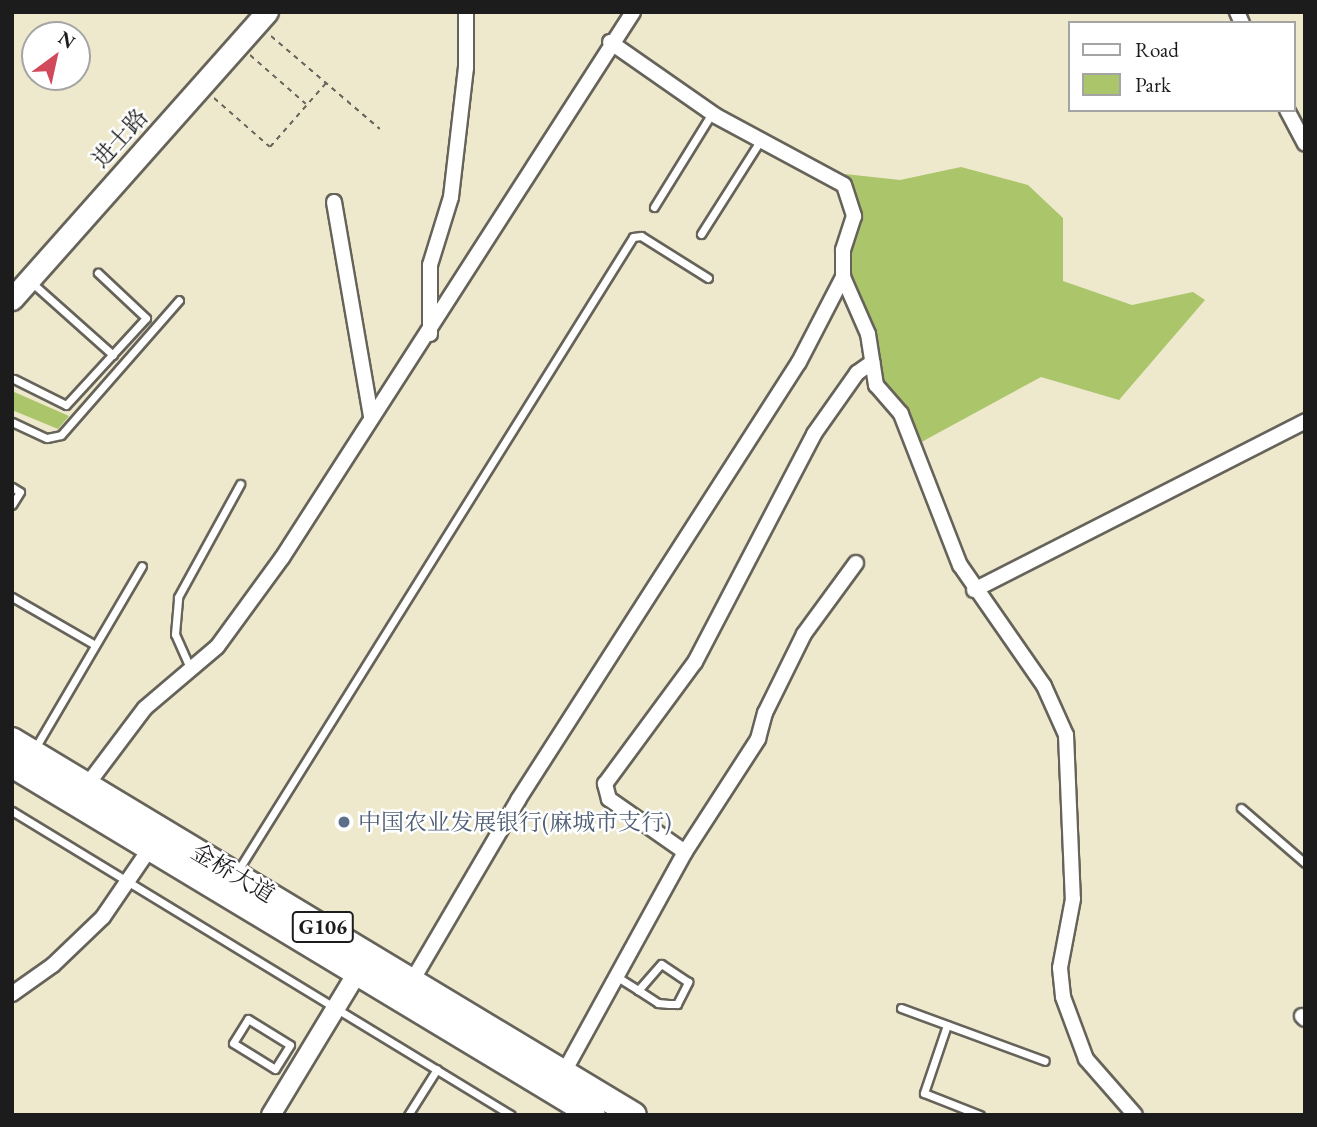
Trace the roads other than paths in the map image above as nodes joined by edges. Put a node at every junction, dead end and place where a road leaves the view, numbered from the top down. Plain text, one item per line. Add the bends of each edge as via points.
1 (466, 12) edge
2 (633, 12) edge
3 (259, 16) edge
4 (610, 42) junction
5 (712, 112) junction
6 (1288, 112) edge
7 (760, 141) junction
8 (1305, 144) edge
9 (334, 202) dead end
10 (654, 207) dead end
11 (701, 234) dead end
12 (98, 273) dead end
13 (843, 277) junction
14 (708, 278) dead end
15 (21, 282) edge
16 (12, 299) edge
17 (179, 300) dead end
18 (430, 334) junction
19 (113, 355) junction
20 (873, 362) junction
21 (14, 379) edge
22 (371, 416) junction
23 (1305, 421) edge
24 (12, 422) edge
25 (240, 484) dead end
26 (12, 487) edge
27 (12, 505) edge
28 (856, 563) dead end
29 (142, 566) dead end
30 (974, 590) junction
31 (12, 597) edge
32 (95, 645) junction
33 (191, 670) junction
34 (19, 753) edge
35 (87, 785) junction
36 (1241, 808) dead end
37 (12, 811) edge
38 (150, 848) junction
39 (685, 852) junction
40 (1305, 863) edge
41 (235, 874) junction
42 (129, 881) junction
43 (358, 973) junction
44 (619, 978) junction
45 (412, 981) junction
46 (638, 990) junction
47 (12, 994) edge
48 (337, 1007) junction
49 (901, 1007) dead end
50 (947, 1025) junction
51 (290, 1045) junction
52 (307, 1056) junction
53 (1045, 1061) dead end
54 (437, 1069) junction
55 (564, 1072) junction
56 (271, 1115) edge
57 (408, 1115) edge
58 (511, 1115) edge
59 (593, 1115) edge
60 (634, 1115) edge
61 (981, 1115) edge
62 (1135, 1115) edge

1 - 18 street via 466,68 451,197 430,265
2 - 4 street
3 - 15 main road, 进士路
3 - 15 main road, 进士路 via 201,87
4 - 5 street
4 - 18 street
5 - 7 street
5 - 10 lane
6 - 8 street
7 - 11 lane
7 - 13 street via 844,185 854,216 843,250
9 - 22 street
12 - 19 lane via 146,318
13 - 20 street via 868,334
13 - 45 street via 799,362 518,800
14 - 41 lane via 641,236 632,237
15 - 16 main road, 进士路
15 - 19 lane
17 - 24 lane via 61,435 47,438
18 - 22 street
19 - 21 lane via 66,405
20 - 30 street via 876,385 901,414 919,468
20 - 39 street via 857,373 814,435 695,662 605,783 609,799
22 - 33 street via 282,558 217,647
23 - 30 street
25 - 33 lane via 178,597 175,634
26 - 27 lane via 20,492
28 - 39 street via 808,628 765,713 758,739
29 - 32 lane
30 - 62 street via 1044,686 1066,735 1072,782 1073,899 1060,968 1063,997 1086,1059
31 - 32 lane
32 - 34 lane
33 - 35 street via 145,708
34 - 35 highway, 金桥大道 / G106
34 - 38 highway, 金桥大道 / G106
35 - 41 highway, 金桥大道 / G106
36 - 40 lane
37 - 42 lane
38 - 42 street
38 - 43 highway, 金桥大道 / G106
39 - 44 street
41 - 45 highway, 金桥大道 / G106
42 - 47 street via 81,941
42 - 48 lane
43 - 48 street
43 - 59 highway, 金桥大道 / G106
44 - 46 lane
44 - 55 street
45 - 55 highway, 金桥大道 / G106
46 - 46 lane via 658,1003 677,1004 688,982 661,964
48 - 52 street
48 - 54 lane
49 - 50 lane
50 - 53 lane
50 - 61 lane via 924,1093
51 - 51 lane via 275,1069 233,1043 248,1019
51 - 52 lane
52 - 56 street
54 - 57 lane
54 - 58 lane
55 - 60 highway, 金桥大道 / G106

